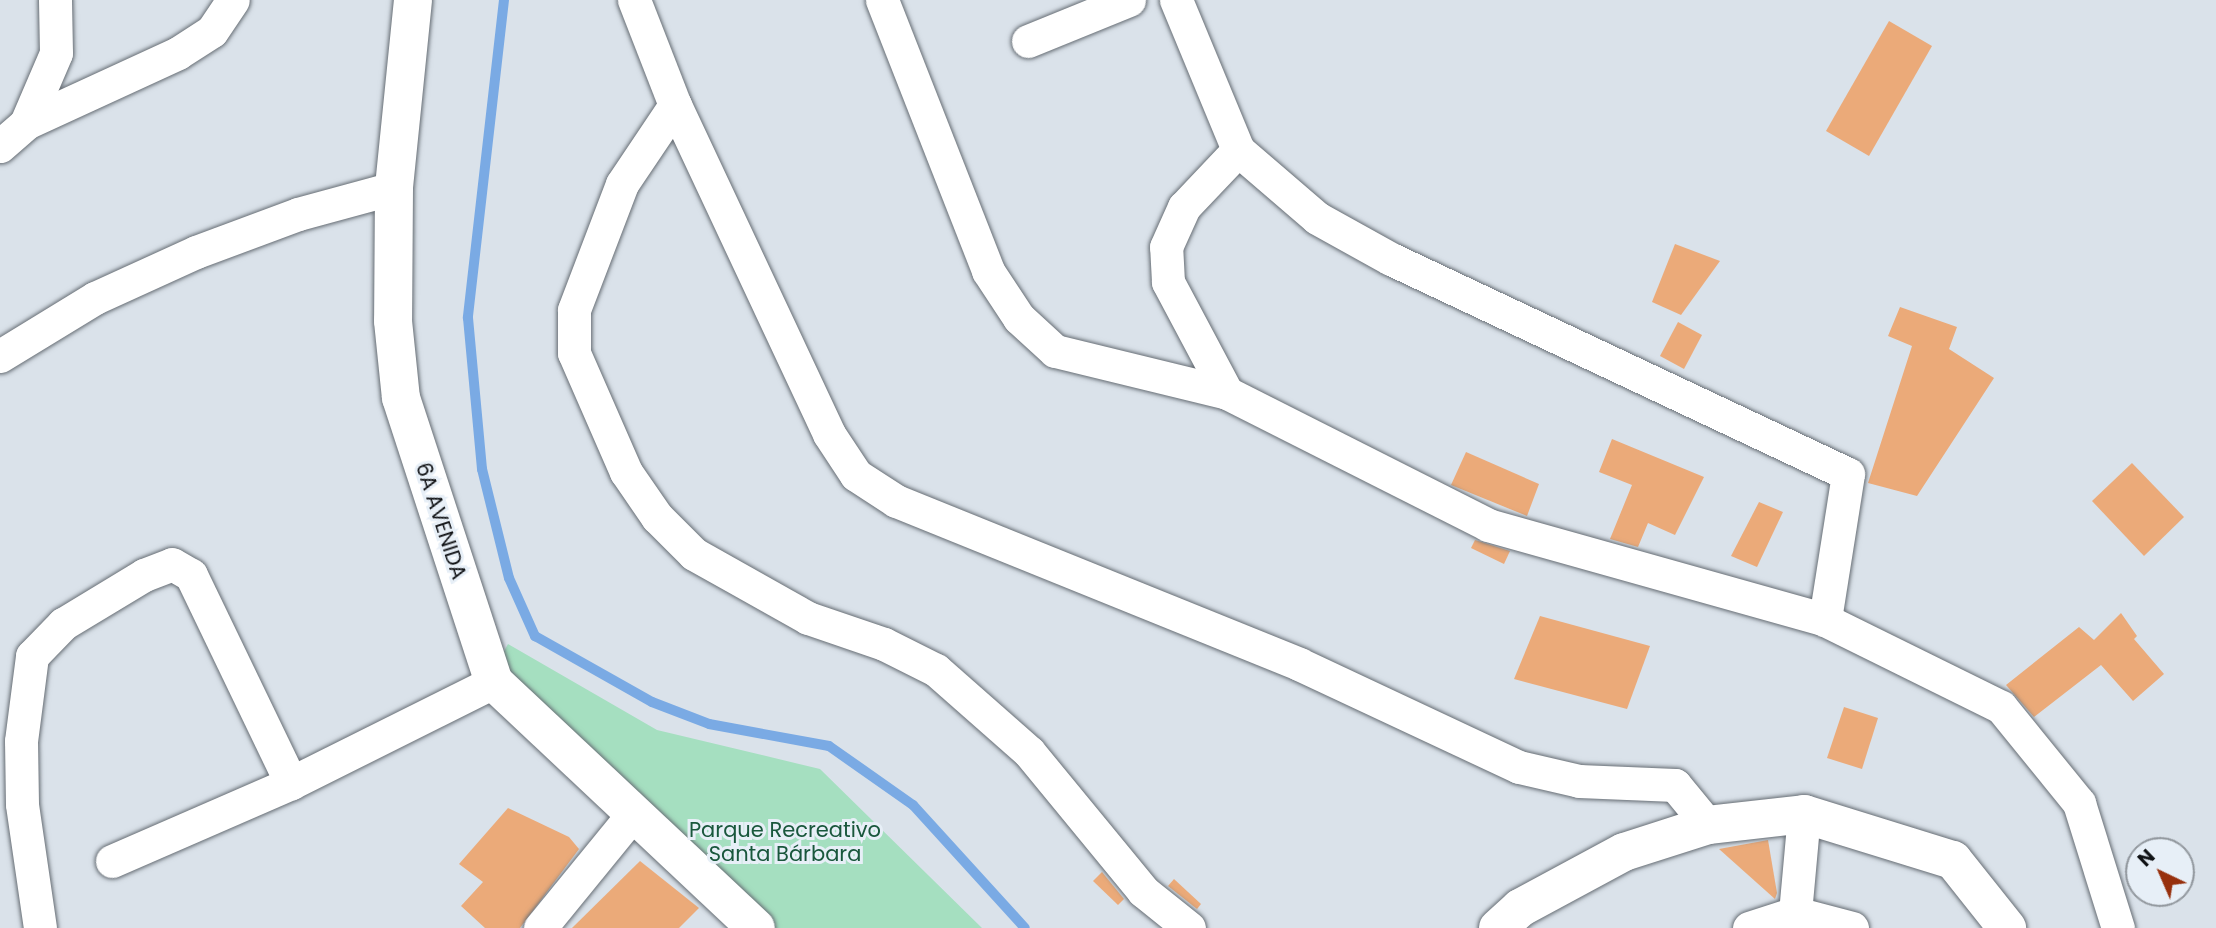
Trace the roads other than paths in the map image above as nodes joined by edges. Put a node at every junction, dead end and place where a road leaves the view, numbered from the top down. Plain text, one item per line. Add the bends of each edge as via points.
1 (55, 0) edge
2 (233, 0) edge
3 (399, 0) edge
4 (414, 0) edge
5 (634, 0) edge
6 (882, 0) edge
7 (1129, 0) edge
8 (1177, 0) edge
9 (1028, 41) dead end
10 (407, 47) junction
11 (676, 105) junction
12 (26, 123) junction
13 (0, 146) edge
14 (1238, 150) junction
15 (394, 188) junction
16 (0, 356) edge
17 (1227, 393) junction
18 (1825, 620) junction
19 (494, 682) junction
20 (291, 783) junction
21 (1804, 814) junction
22 (632, 815) junction
23 (1708, 825) junction
24 (112, 861) dead end
25 (1795, 913) junction
26 (40, 928) edge
27 (540, 928) edge
28 (755, 928) edge
29 (1189, 928) edge
30 (1498, 928) edge
31 (1749, 928) edge
32 (1852, 928) edge
33 (2007, 928) edge
34 (2118, 928) edge

1 - 12 street via 56,54
2 - 12 street via 212,31 178,53
3 - 10 street
4 - 10 street, 6A AVENIDA
5 - 11 street
6 - 17 street via 988,271 1019,318 1055,351
7 - 9 street
8 - 14 street
10 - 15 street, 6A AVENIDA
11 - 23 street via 829,434 856,475 896,501 1299,664 1519,767 1579,781 1675,785
11 - 29 street via 622,184 574,310 574,353 626,472 657,517 694,554 808,618 884,644 936,670 1029,752 1143,891
12 - 13 street
14 - 17 street via 1184,206 1167,247 1168,282
14 - 18 street via 1317,218 1391,259 1848,474
15 - 16 street via 298,214 196,252 95,298
15 - 19 street, 6A AVENIDA via 393,321 401,398
17 - 18 street via 1488,525
18 - 34 street via 2001,707 2079,803
19 - 20 street
19 - 22 street, 6A AVENIDA
20 - 24 street
20 - 26 street via 191,575 172,564 144,575 63,624 32,656 21,741 22,804
21 - 23 street
21 - 25 street
21 - 33 street via 1953,860
22 - 27 street
22 - 28 street, 6A AVENIDA
23 - 30 street via 1623,852 1520,908
25 - 31 street
25 - 32 street

